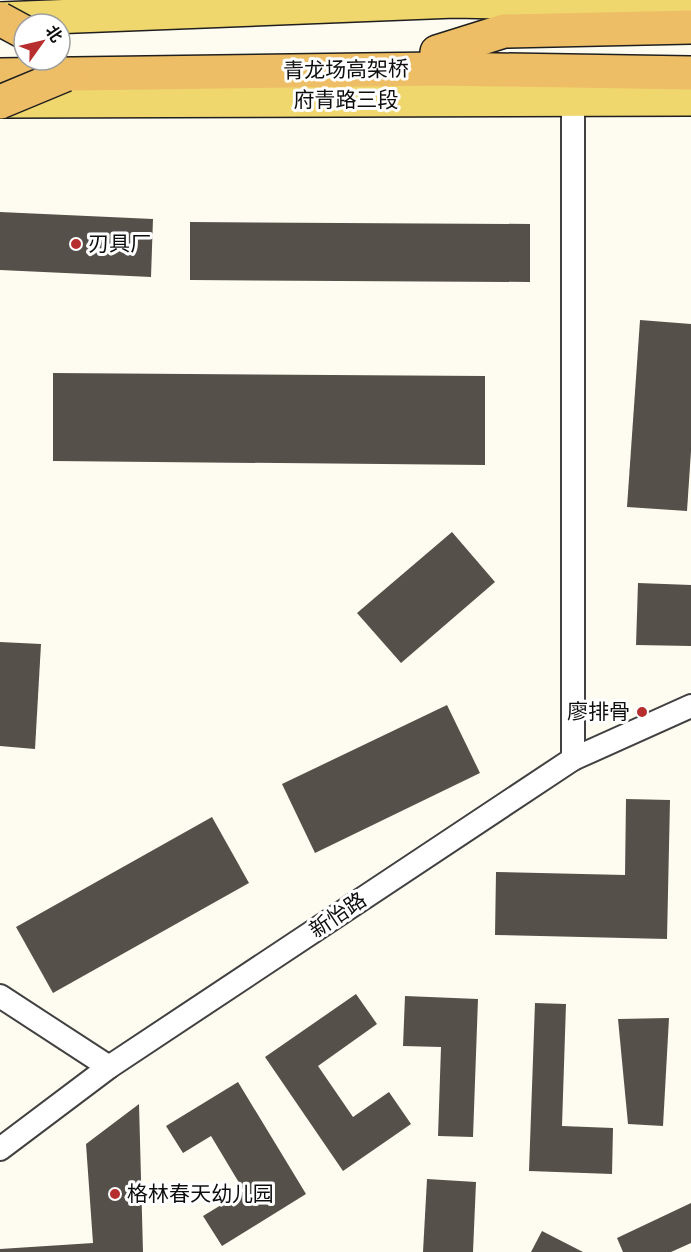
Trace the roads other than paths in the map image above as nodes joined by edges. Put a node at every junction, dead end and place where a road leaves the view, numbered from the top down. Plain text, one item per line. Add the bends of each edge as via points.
1 (540, 2) edge
2 (691, 6) edge
3 (0, 19) edge
4 (691, 27) edge
5 (691, 56) edge
6 (438, 60) junction
7 (72, 64) edge
8 (17, 72) edge
9 (49, 72) edge
10 (691, 73) edge
11 (0, 75) edge
12 (691, 82) edge
13 (573, 99) junction
14 (691, 99) edge
15 (0, 101) edge
16 (691, 706) edge
17 (573, 759) junction
18 (0, 996) edge
19 (109, 1067) junction
20 (0, 1149) edge

1 - 2 main road
1 - 3 main road via 455,1
4 - 6 highway via 504,31
5 - 6 highway, 青龙场高架桥
6 - 7 highway, 青龙场高架桥
6 - 10 highway, 青龙场高架桥
6 - 12 highway via 507,83
8 - 11 highway, 青龙场高架桥
9 - 15 highway, bridge
13 - 14 main road, 府青路三段
13 - 15 main road, 府青路三段
13 - 17 street
16 - 17 street, 新怡路
17 - 19 street, 新怡路
18 - 19 street
19 - 20 street, 新怡路

